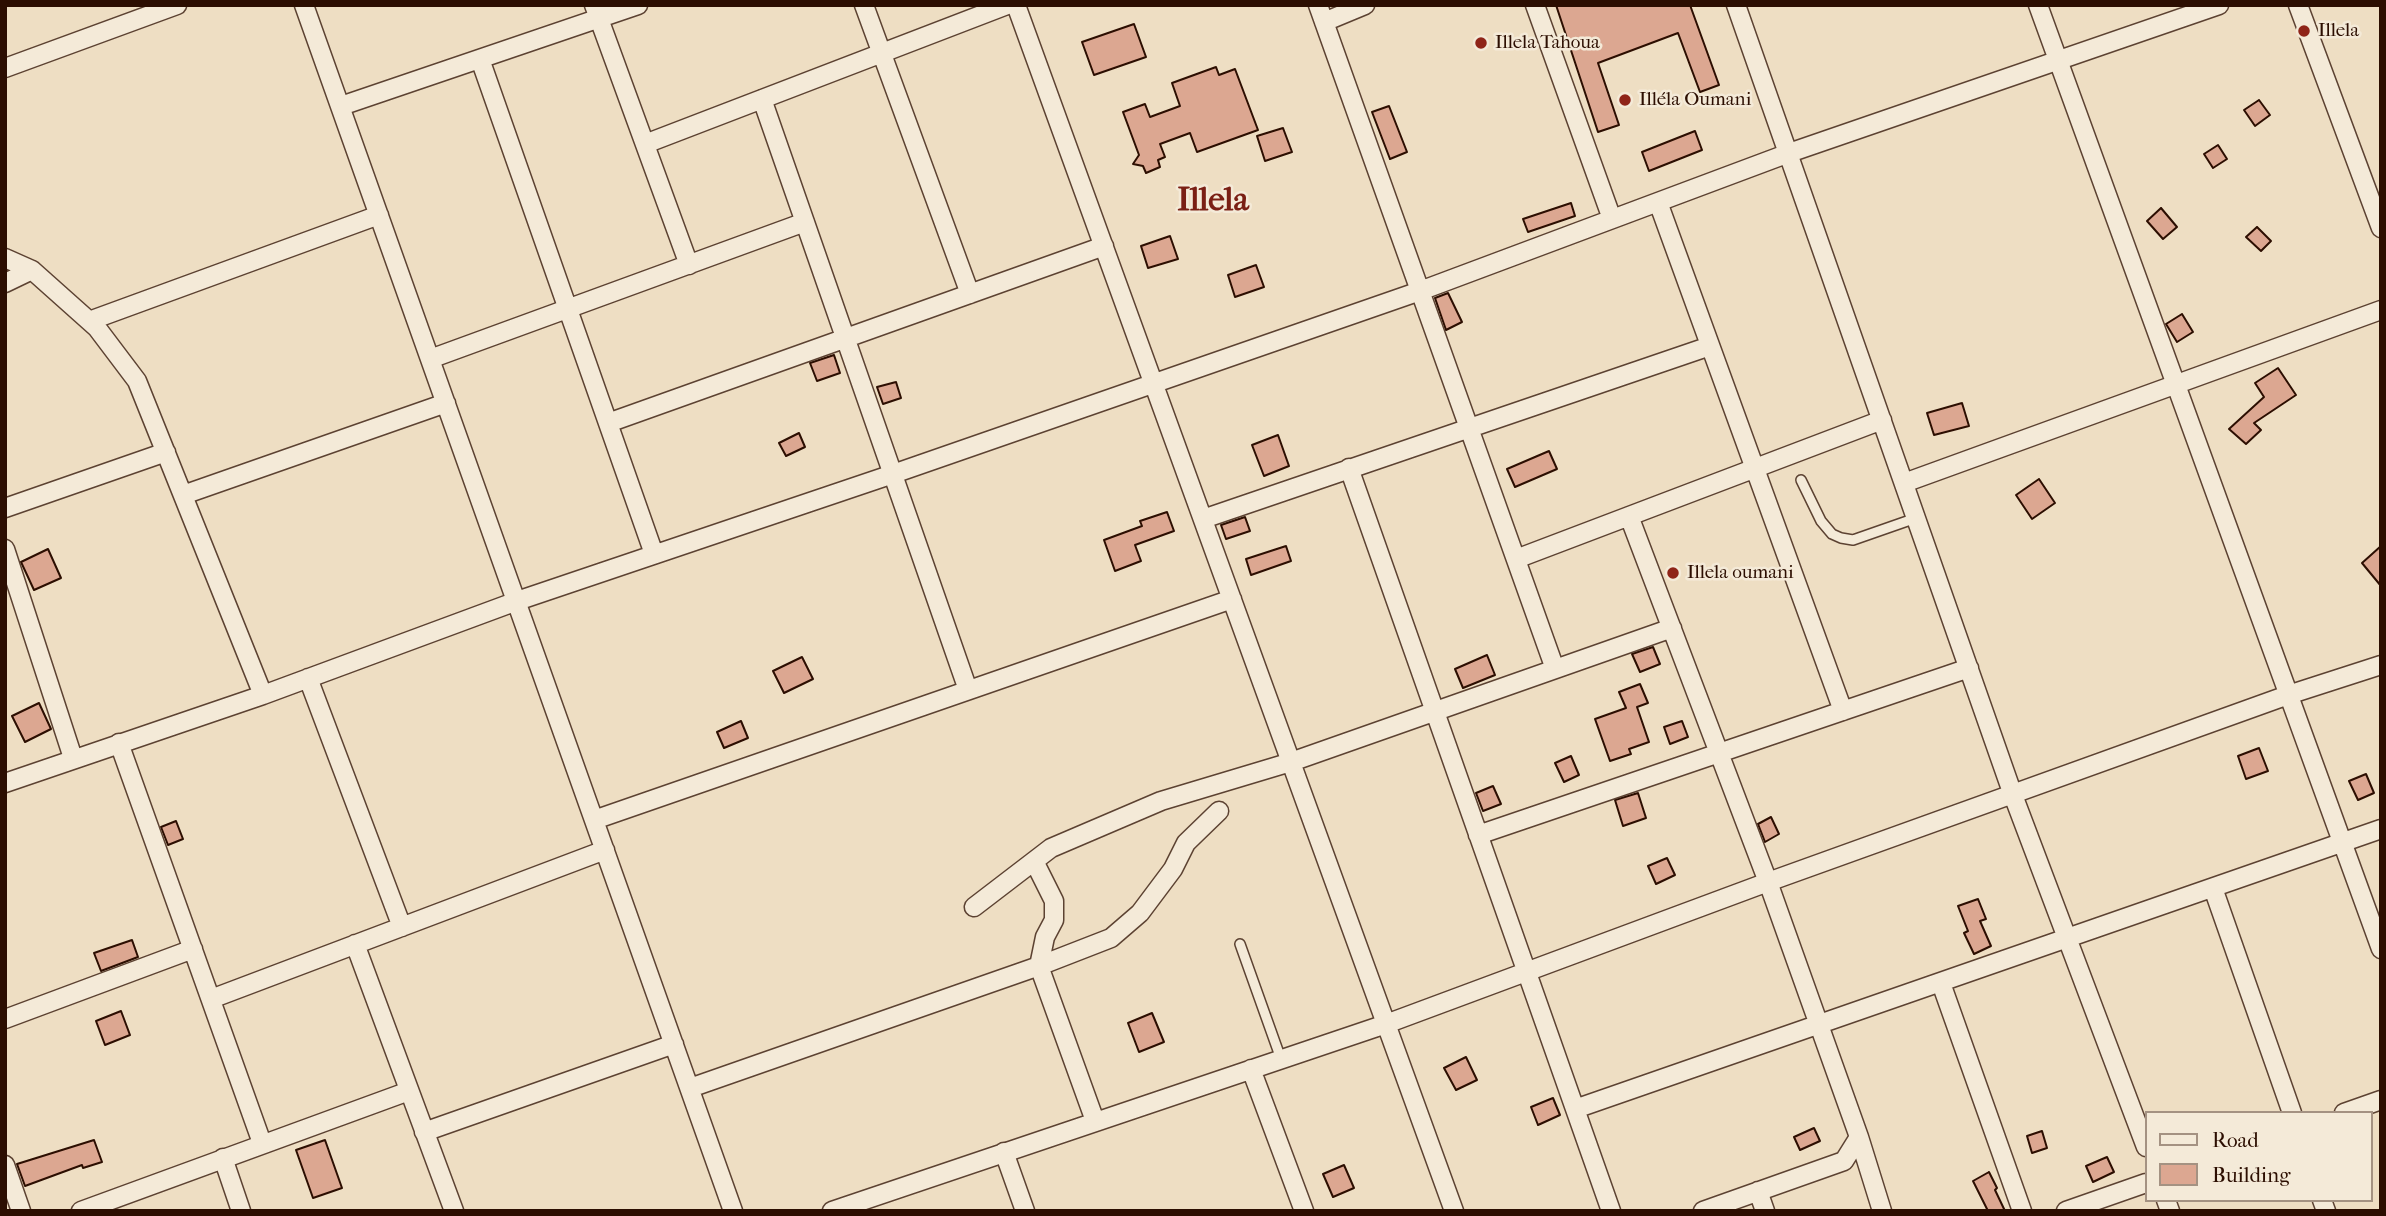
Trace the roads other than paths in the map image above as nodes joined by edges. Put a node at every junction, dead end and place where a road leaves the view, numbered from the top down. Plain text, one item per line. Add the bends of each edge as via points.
1 (177, 5) edge
2 (304, 5) edge
3 (638, 5) edge
4 (864, 5) edge
5 (1007, 5) edge
6 (1016, 5) edge
7 (1365, 5) edge
8 (1535, 5) edge
9 (1736, 5) edge
10 (2038, 5) edge
11 (2219, 5) edge
12 (2298, 5) edge
13 (597, 12) edge
14 (1321, 13) edge
15 (882, 54) junction
16 (480, 59) junction
17 (2058, 60) junction
18 (5, 68) edge
19 (762, 99) junction
20 (341, 106) junction
21 (645, 144) junction
22 (1789, 153) junction
23 (1658, 202) junction
24 (379, 215) junction
25 (1612, 219) junction
26 (805, 222) junction
27 (2381, 228) edge
28 (1104, 246) junction
29 (5, 258) edge
30 (689, 265) junction
31 (32, 270) junction
32 (5, 283) edge
33 (1420, 291) junction
34 (970, 294) junction
35 (569, 309) junction
36 (2381, 310) edge
37 (89, 321) junction
38 (845, 338) junction
39 (1710, 345) junction
40 (430, 359) junction
41 (1153, 383) junction
42 (2176, 384) junction
43 (446, 403) junction
44 (1882, 420) junction
45 (608, 423) junction
46 (1469, 428) junction
47 (166, 452) junction
48 (1349, 468) junction
49 (1755, 468) junction
50 (893, 474) junction
51 (1801, 480) dead end
52 (1904, 482) junction
53 (183, 495) junction
54 (5, 508) edge
55 (1629, 516) junction
56 (1916, 518) junction
57 (1203, 519) junction
58 (5, 548) edge
59 (654, 554) junction
60 (1516, 559) junction
61 (1232, 599) junction
62 (517, 601) junction
63 (1672, 628) junction
64 (2381, 665) edge
65 (1969, 668) junction
66 (1555, 669) junction
67 (308, 678) junction
68 (968, 690) junction
69 (263, 695) junction
70 (2288, 695) junction
71 (1843, 711) junction
72 (1435, 712) junction
73 (119, 743) junction
74 (1719, 753) junction
75 (73, 758) junction
76 (1291, 762) junction
77 (5, 783) edge
78 (2012, 795) junction
79 (1219, 811) dead end
80 (594, 820) junction
81 (2381, 829) edge
82 (1478, 835) junction
83 (2342, 842) junction
84 (605, 850) junction
85 (1034, 861) junction
86 (1768, 882) junction
87 (2213, 888) junction
88 (974, 907) dead end
89 (402, 927) junction
90 (2067, 939) junction
91 (355, 944) junction
92 (1240, 944) dead end
93 (193, 949) junction
94 (2381, 949) edge
95 (1039, 966) junction
96 (1526, 972) junction
97 (1941, 983) junction
98 (211, 999) junction
99 (5, 1019) edge
100 (1386, 1024) junction
101 (1819, 1025) junction
102 (674, 1044) junction
103 (1281, 1059) junction
104 (1251, 1069) junction
105 (690, 1088) junction
106 (409, 1091) junction
107 (2381, 1100) edge
108 (1575, 1109) junction
109 (2291, 1111) edge
110 (2350, 1111) edge
111 (1095, 1121) junction
112 (424, 1132) junction
113 (1859, 1137) junction
114 (2144, 1142) edge
115 (262, 1143) junction
116 (1004, 1152) junction
117 (223, 1158) junction
118 (5, 1165) edge
119 (2144, 1183) edge
120 (1758, 1191) junction
121 (21, 1211) edge
122 (81, 1211) edge
123 (241, 1211) edge
124 (454, 1211) edge
125 (733, 1211) edge
126 (832, 1211) edge
127 (1025, 1211) edge
128 (1304, 1211) edge
129 (1454, 1211) edge
130 (1611, 1211) edge
131 (1703, 1211) edge
132 (1765, 1211) edge
133 (1882, 1211) edge
134 (2022, 1211) edge
135 (2066, 1211) edge

1 - 18 street
2 - 20 street
3 - 13 street
4 - 15 street
5 - 15 street
6 - 28 street
7 - 14 street
8 - 25 street
9 - 22 street
10 - 17 street
11 - 17 street
12 - 27 street
13 - 16 street
13 - 21 street
14 - 33 street
15 - 19 street
15 - 34 street
16 - 20 street
16 - 35 street
17 - 22 street
17 - 42 street
19 - 21 street
19 - 26 street
20 - 24 street
21 - 30 street
22 - 23 street
22 - 44 street
23 - 25 street
23 - 39 street
24 - 37 street
24 - 40 street
25 - 33 street
26 - 30 street
26 - 38 street
28 - 34 street
28 - 41 street
29 - 31 street
30 - 35 street
31 - 32 street
31 - 37 street
33 - 41 street
33 - 46 street
34 - 38 street
35 - 40 street
35 - 45 street
36 - 42 street
37 - 47 street via 137,381
38 - 45 street
38 - 50 street
39 - 46 street
39 - 49 street
40 - 43 street
41 - 50 street
41 - 57 street
42 - 52 street
42 - 70 street
43 - 53 street
43 - 62 street
44 - 49 street
44 - 52 street
45 - 59 street
46 - 48 street
46 - 60 street
47 - 53 street
47 - 54 street
48 - 57 street
48 - 72 street
49 - 55 street
49 - 71 street
50 - 59 street
50 - 68 street
51 - 56 lane via 1821,521 1841,538 1853,540
52 - 56 street
53 - 69 street
55 - 60 street
55 - 63 street
56 - 65 street
57 - 61 street
58 - 75 street
59 - 62 street
60 - 66 street
61 - 68 street
61 - 76 street
62 - 67 street
62 - 80 street
63 - 66 street
63 - 74 street
64 - 70 street
65 - 71 street
65 - 78 street
66 - 72 street
67 - 69 street
67 - 89 street
68 - 80 street
69 - 73 street
70 - 78 street
70 - 83 street
71 - 74 street
72 - 76 street
72 - 82 street
73 - 75 street
73 - 93 street
74 - 82 street
74 - 86 street
75 - 77 street
76 - 85 street via 1161,801 1051,848
76 - 100 street
78 - 86 street
78 - 90 street
79 - 95 street via 1186,843 1140,913 1111,938
80 - 84 street
81 - 83 street
82 - 96 street
83 - 87 street
83 - 94 street
84 - 89 street
84 - 102 street
85 - 88 street
85 - 95 street via 1054,901 1054,920
86 - 96 street
86 - 101 street
87 - 90 street
87 - 109 street
89 - 91 street
90 - 97 street
90 - 114 street
91 - 98 street
91 - 106 street
92 - 103 lane
93 - 98 street
93 - 99 street
95 - 105 street
95 - 111 street
96 - 100 street
96 - 108 street
97 - 101 street
97 - 134 street
98 - 115 street
100 - 103 street
100 - 129 street
101 - 108 street
101 - 113 street
102 - 105 street
102 - 112 street
103 - 104 street
104 - 111 street
104 - 128 street
105 - 125 street
106 - 112 street
106 - 115 street
107 - 110 street
108 - 130 street
111 - 116 street
112 - 124 street
113 - 120 street via 1844,1161
113 - 133 street
115 - 117 street
116 - 126 street
116 - 127 street
117 - 122 street
117 - 123 street
118 - 121 street
119 - 135 street
120 - 131 street
120 - 132 street

